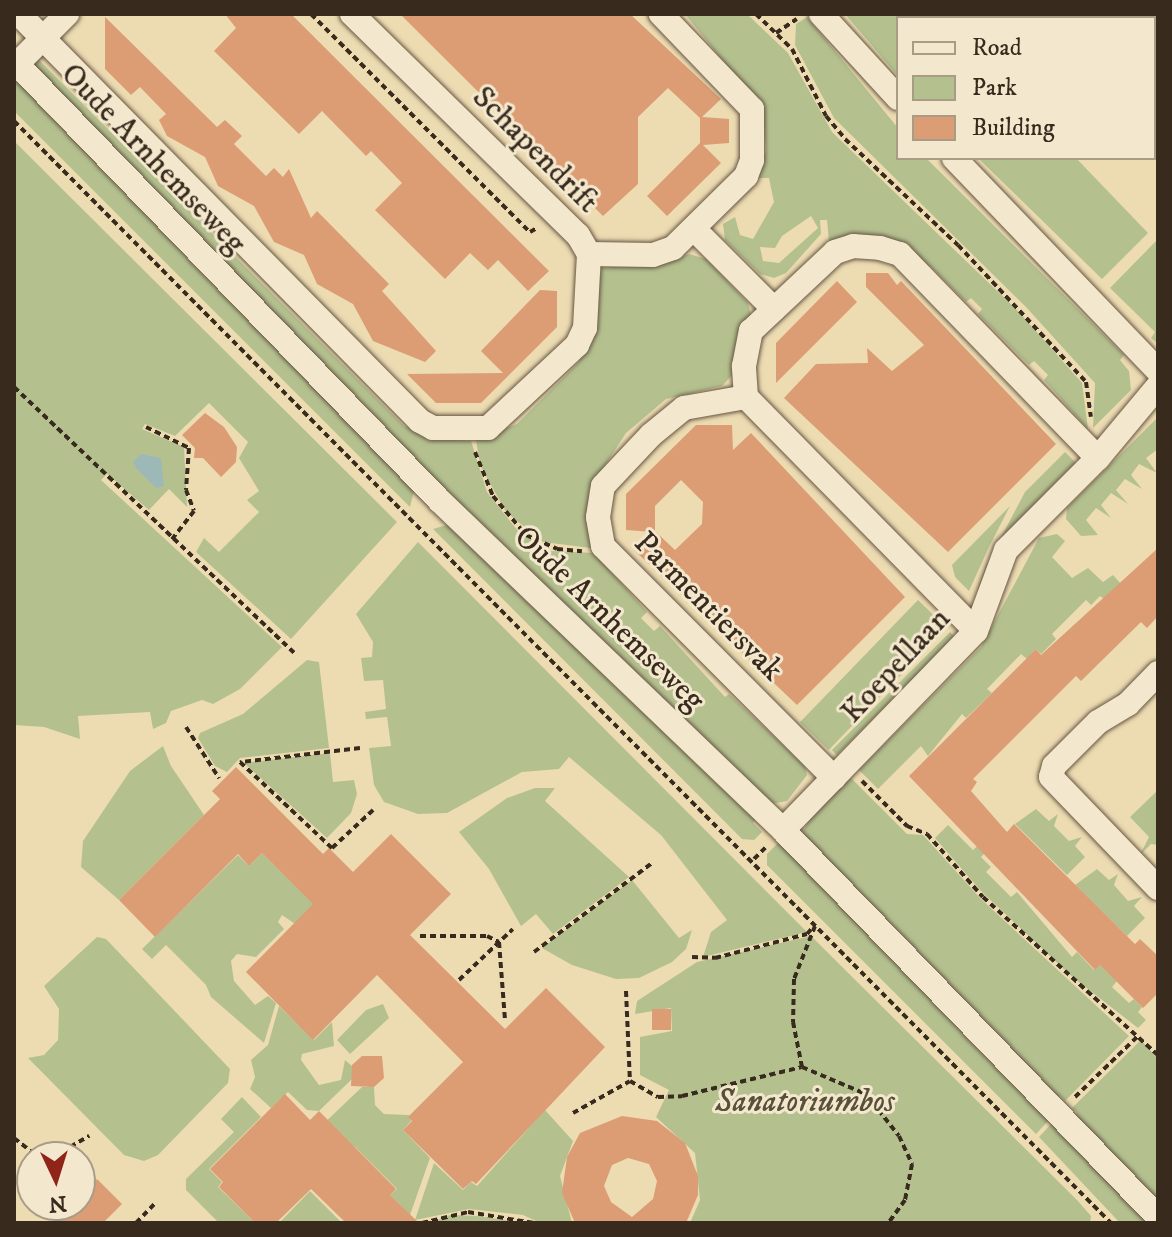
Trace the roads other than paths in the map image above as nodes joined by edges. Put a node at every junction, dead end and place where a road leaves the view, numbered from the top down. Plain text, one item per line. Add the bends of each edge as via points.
1 (19, 14) edge
2 (67, 14) edge
3 (352, 14) edge
4 (661, 14) edge
5 (821, 14) edge
6 (43, 37) junction
7 (16, 63) edge
8 (896, 96) edge
9 (956, 160) edge
10 (694, 229) junction
11 (589, 254) junction
12 (774, 309) junction
13 (1158, 371) edge
14 (1158, 386) edge
15 (746, 397) junction
16 (1091, 450) junction
17 (976, 631) junction
18 (1158, 673) edge
19 (840, 772) junction
20 (783, 830) junction
21 (1158, 888) edge
22 (1158, 1217) edge

1 - 6 street, Oude Arnhemseweg
2 - 6 street
3 - 11 street, Schapendrift via 578,235
4 - 10 street, Schapendrift via 752,109 752,160 746,176
5 - 8 street
6 - 7 street, Oude Arnhemseweg
6 - 11 street, Oude Arnhemseweg via 420,421 433,428 474,430 502,418 577,345 585,328
7 - 20 street, Oude Arnhemseweg via 439,500
9 - 13 street
10 - 11 street, Schapendrift via 673,248 653,255
10 - 12 street
12 - 15 street via 751,331 744,366
12 - 16 street via 835,252 853,246 900,254
14 - 16 street, Koepellaan
15 - 17 street
15 - 19 street, Parmentiersvak via 684,408 603,486 598,517 604,548
16 - 17 street, Koepellaan via 1006,550
17 - 19 street, Koepellaan
18 - 21 street via 1128,704 1098,722 1054,766 1051,777
19 - 20 street, Koepellaan
20 - 22 street, Oude Arnhemseweg

